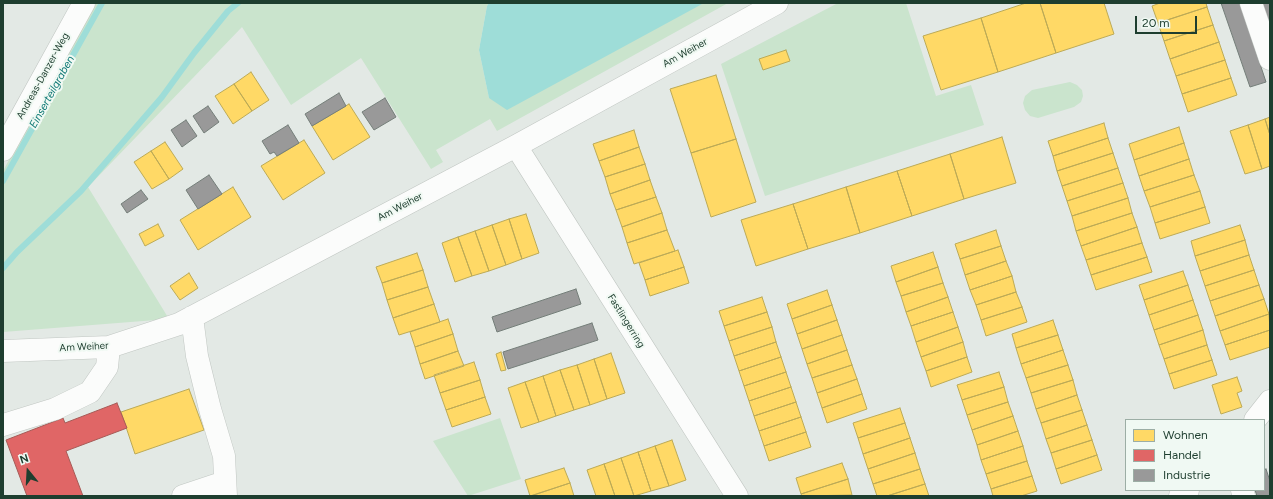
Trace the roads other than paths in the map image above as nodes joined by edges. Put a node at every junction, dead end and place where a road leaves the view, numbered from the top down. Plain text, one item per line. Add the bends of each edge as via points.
1 (84, 3) edge
2 (777, 3) edge
3 (1251, 3) edge
4 (1270, 59) edge
5 (516, 146) junction
6 (3, 150) edge
7 (192, 317) junction
8 (109, 347) junction
9 (3, 351) edge
10 (1270, 401) edge
11 (1256, 419) edge
12 (3, 425) edge
13 (225, 489) edge
14 (183, 496) edge
15 (737, 496) edge

1 - 6 street, Andreas-Danzer-Weg
2 - 5 street, Am Weiher
3 - 4 street
5 - 7 street, Am Weiher
5 - 15 street, Fastlingerring
7 - 8 street, Am Weiher via 179,324
7 - 13 street via 197,356 224,456
8 - 9 street, Am Weiher
8 - 12 street via 107,367 90,392 55,408
10 - 11 street
13 - 14 street

